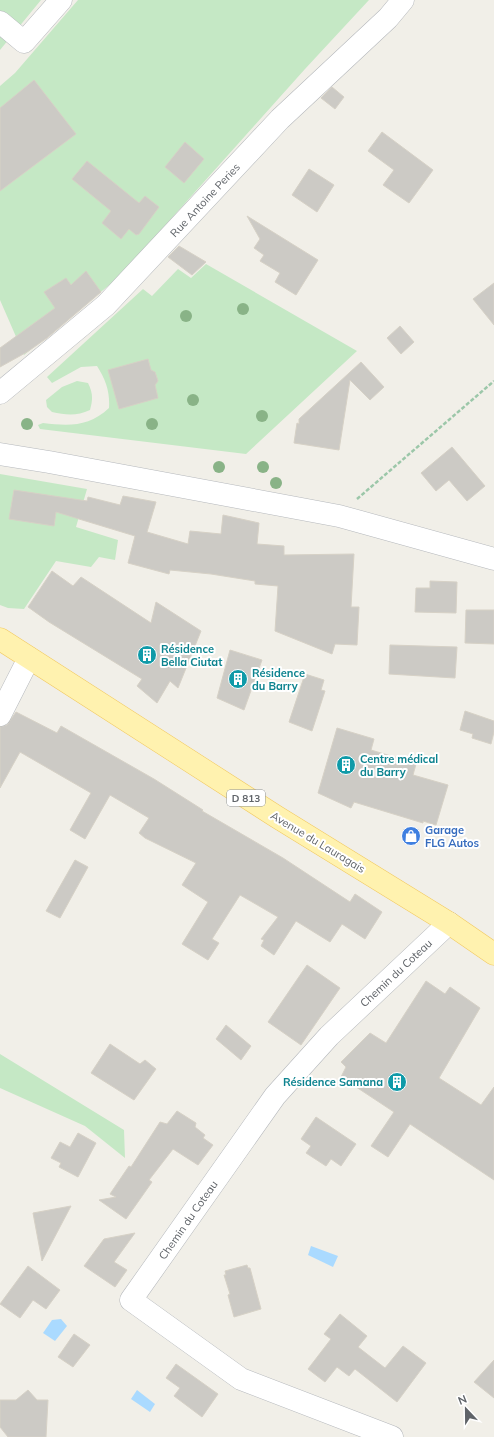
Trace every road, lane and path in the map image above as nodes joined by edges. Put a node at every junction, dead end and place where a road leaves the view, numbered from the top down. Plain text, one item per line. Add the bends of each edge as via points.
1 (61, 0) edge
2 (403, 0) edge
3 (0, 22) edge
4 (494, 381) edge
5 (0, 393) edge
6 (0, 454) edge
7 (339, 516) junction
8 (494, 559) edge
9 (0, 639) edge
10 (30, 658) junction
11 (0, 715) edge
12 (449, 923) junction
13 (494, 954) edge
14 (392, 1437) edge

1 - 3 street via 24,42
2 - 5 street, Rue Antoine Peries via 388,18 280,119 106,305
4 - 7 path
6 - 7 street
7 - 8 street
9 - 10 main road, Avenue du Lauragais / D 813
10 - 11 street
10 - 12 main road, Avenue du Lauragais / D 813 via 277,817
12 - 13 main road, Avenue du Lauragais / D 813
12 - 14 street, Chemin du Coteau via 329,1036 275,1096 131,1300 241,1379

